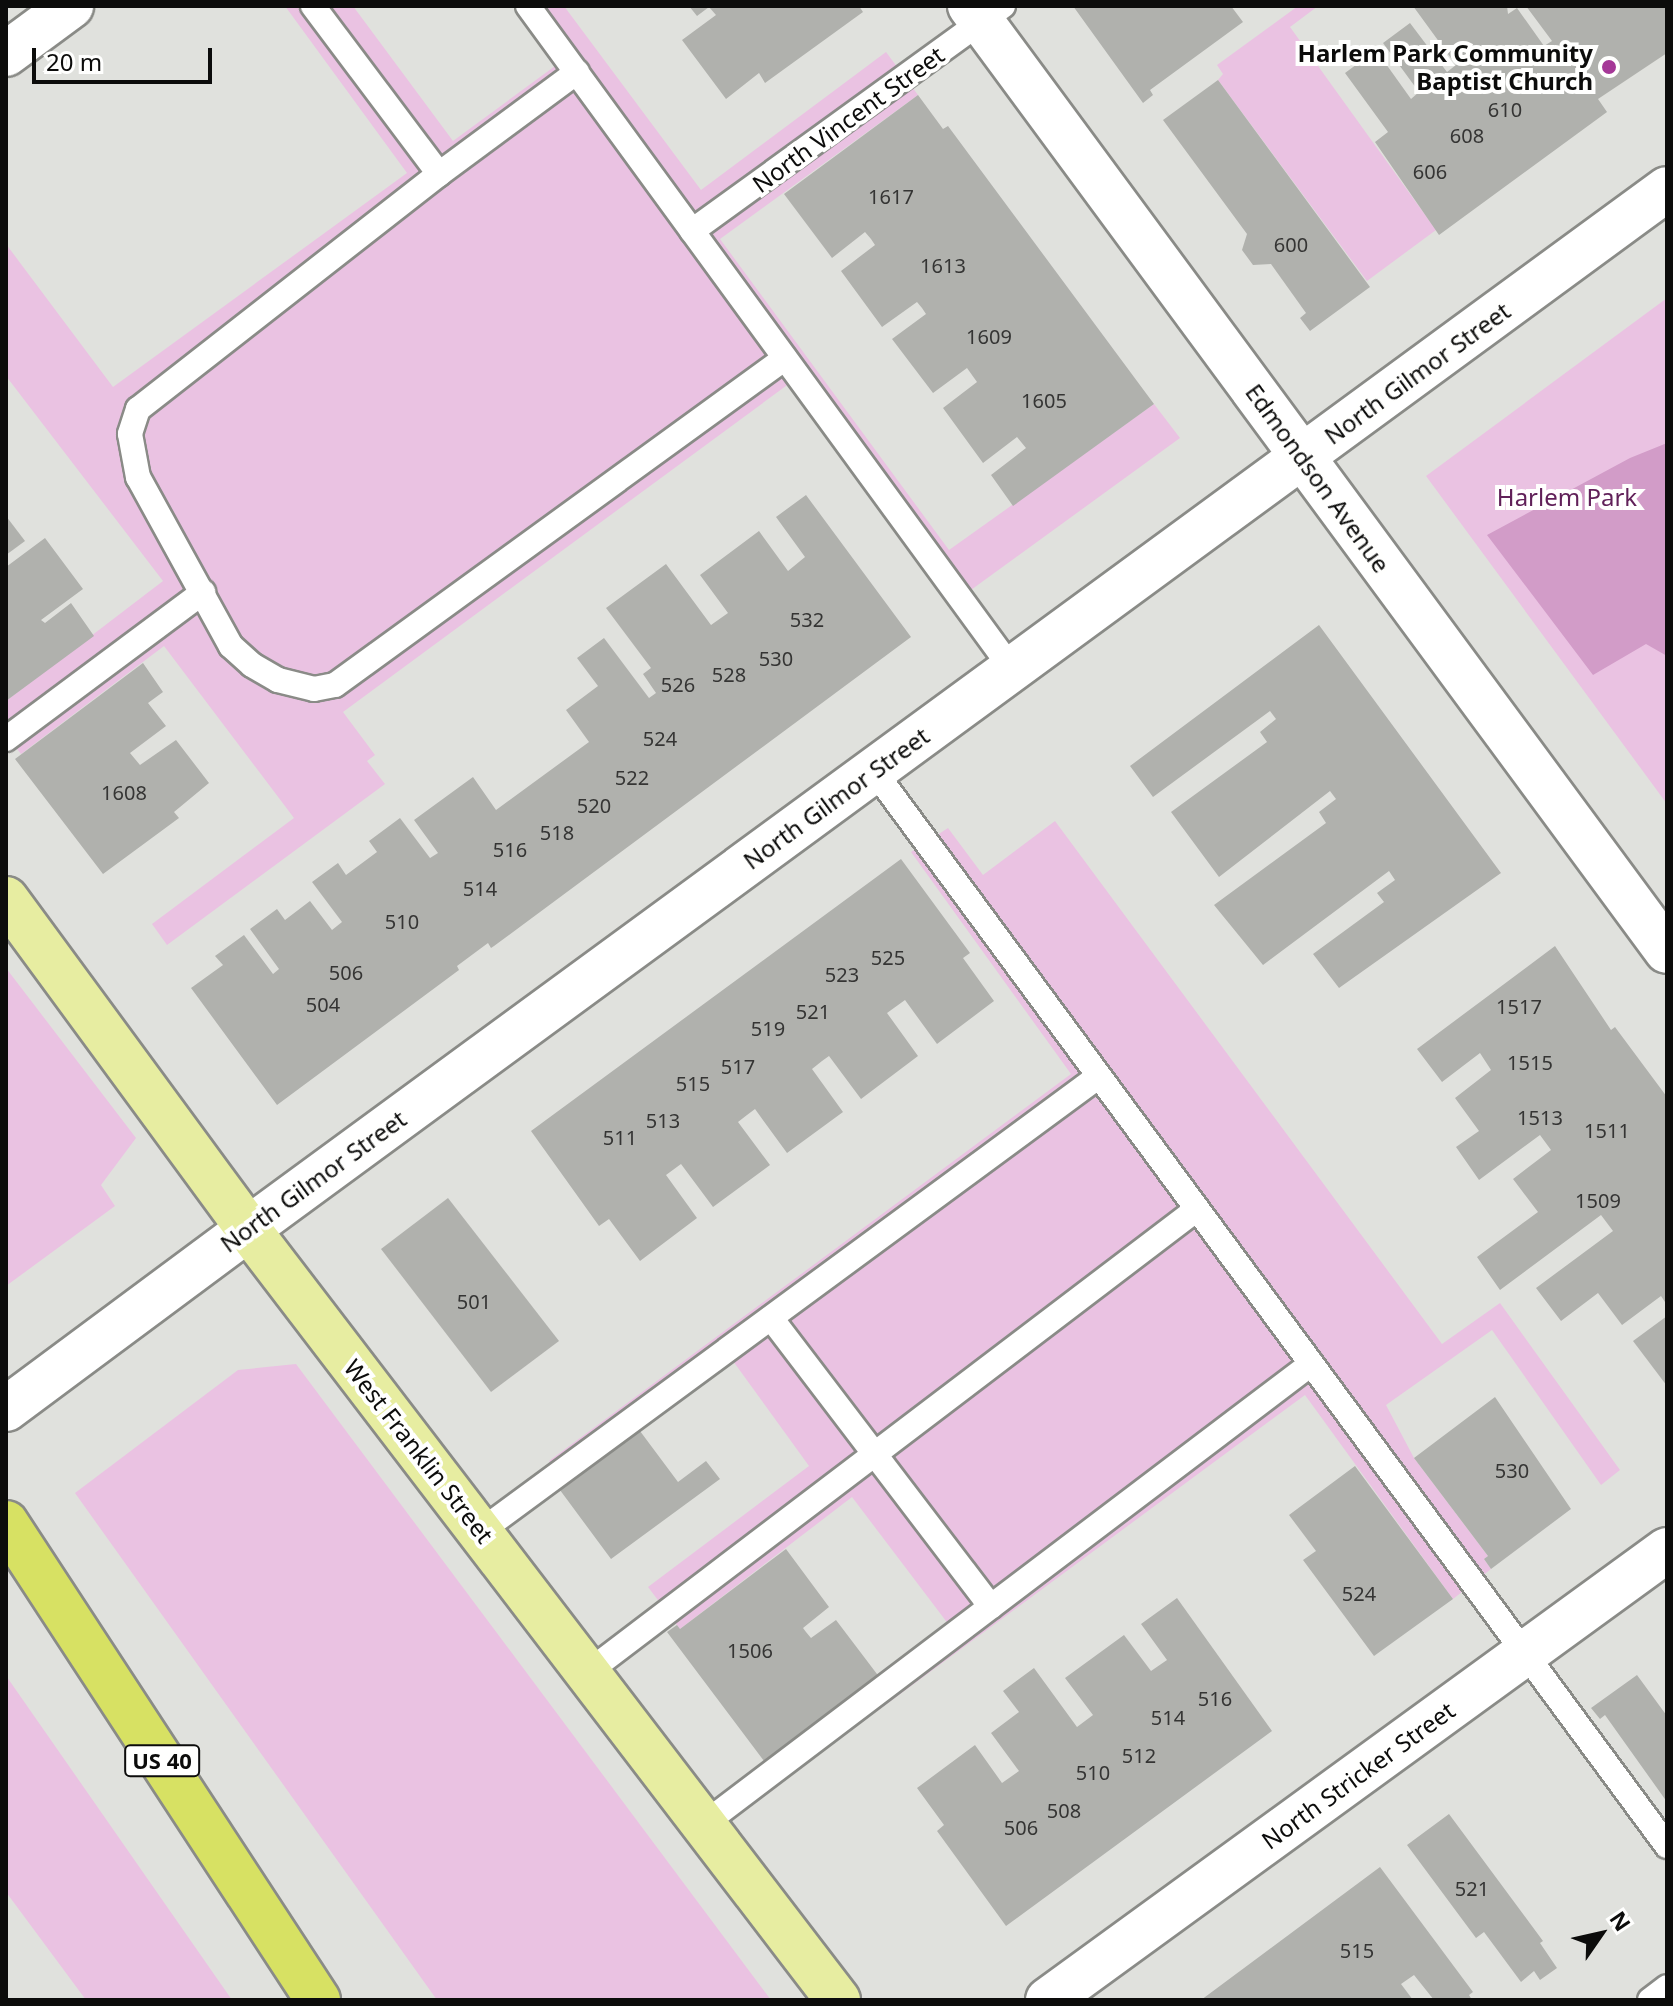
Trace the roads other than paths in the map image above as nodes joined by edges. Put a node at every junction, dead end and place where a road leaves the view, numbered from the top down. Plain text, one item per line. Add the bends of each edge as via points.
1 (71, 6) edge
2 (313, 6) edge
3 (528, 6) edge
4 (985, 11) edge
5 (6, 54) edge
6 (577, 72) junction
7 (439, 174) junction
8 (1667, 189) edge
9 (692, 231) junction
10 (785, 358) junction
11 (1302, 457) junction
12 (203, 592) junction
13 (1012, 669) junction
14 (6, 739) edge
15 (874, 771) junction
16 (6, 899) edge
17 (1667, 951) edge
18 (1099, 1076) junction
19 (1197, 1209) junction
20 (248, 1229) junction
21 (771, 1318) junction
22 (1311, 1364) junction
23 (10, 1406) edge
24 (875, 1454) junction
25 (6, 1523) edge
26 (481, 1531) junction
27 (1667, 1550) edge
28 (991, 1607) junction
29 (1525, 1654) junction
30 (588, 1672) junction
31 (704, 1824) junction
32 (1667, 1846) edge
33 (1667, 1987) edge
34 (318, 2000) edge
35 (838, 2000) edge
36 (1048, 2000) edge
37 (1650, 2000) edge

1 - 5 street
2 - 7 lane
3 - 6 lane
4 - 9 lane, North Vincent Street
4 - 11 street, Edmondson Avenue
6 - 7 lane
6 - 9 lane
7 - 12 lane via 138,409 130,434 138,477
8 - 11 street, North Gilmor Street
9 - 10 lane
10 - 12 lane via 335,685 314,689 278,680 252,665 231,646
10 - 13 lane
11 - 13 street, North Gilmor Street
11 - 17 street, Edmondson Avenue
12 - 14 lane
13 - 15 street, North Gilmor Street
15 - 18 lane
15 - 20 street, North Gilmor Street
16 - 20 main road, West Franklin Street
18 - 19 lane
18 - 21 lane
19 - 22 lane
19 - 24 lane
20 - 23 street, North Gilmor Street
20 - 26 main road, West Franklin Street
21 - 24 lane
21 - 26 lane
22 - 28 lane
22 - 29 lane
24 - 28 lane
24 - 30 lane
25 - 34 highway, US 40
26 - 30 main road, West Franklin Street
27 - 29 street, North Stricker Street
28 - 31 lane
29 - 32 lane
29 - 36 street, North Stricker Street
30 - 31 main road, West Franklin Street
31 - 35 main road, West Franklin Street
33 - 37 lane

